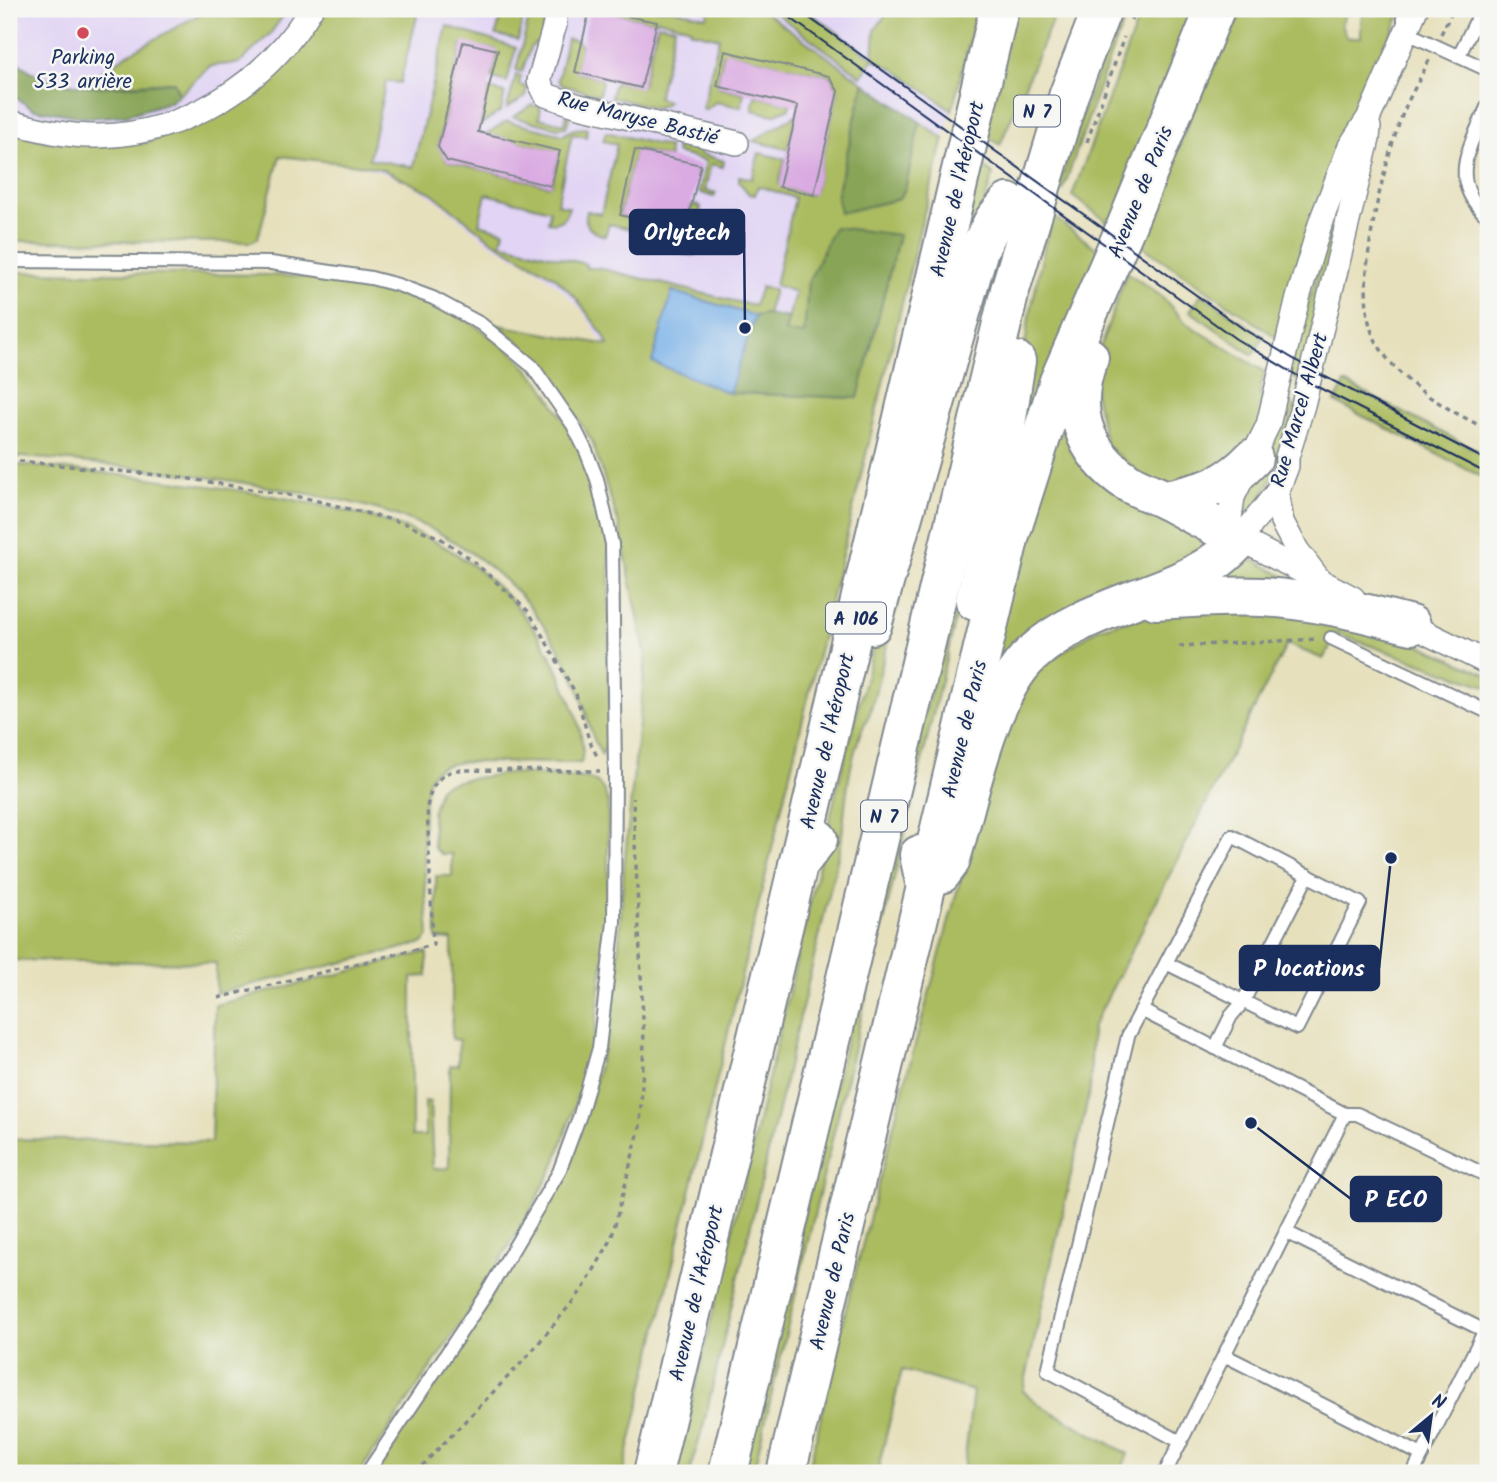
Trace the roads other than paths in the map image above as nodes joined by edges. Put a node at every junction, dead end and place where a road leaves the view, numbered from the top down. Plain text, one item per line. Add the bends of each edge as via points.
1 (311, 9) edge
2 (551, 9) edge
3 (999, 9) edge
4 (1075, 9) edge
5 (1214, 9) edge
6 (1416, 9) edge
7 (1482, 9) edge
8 (1404, 20) edge
9 (1119, 21) edge
10 (1459, 55) junction
11 (1488, 70) edge
12 (1488, 105) edge
13 (1369, 117) junction
14 (9, 122) edge
15 (737, 143) dead end
16 (1048, 162) junction
17 (1008, 203) junction
18 (1488, 217) edge
19 (1127, 224) junction
20 (9, 261) edge
21 (1253, 458) junction
22 (1277, 492) junction
23 (1166, 500) junction
24 (1240, 539) junction
25 (1322, 583) junction
26 (1129, 601) junction
27 (1411, 625) junction
28 (1331, 638) road end
29 (1488, 663) edge
30 (1488, 712) edge
31 (798, 865) junction
32 (1308, 875) junction
33 (926, 887) junction
34 (1166, 963) junction
35 (1243, 1002) junction
36 (1141, 1010) junction
37 (1215, 1048) junction
38 (1345, 1114) junction
39 (1488, 1176) edge
40 (1286, 1232) junction
41 (1487, 1327) edge
42 (1224, 1355) junction
43 (1181, 1442) junction
44 (1422, 1455) junction
45 (367, 1473) edge
46 (653, 1473) edge
47 (702, 1473) edge
48 (728, 1473) edge
49 (786, 1473) edge
50 (1165, 1473) edge
51 (1413, 1473) edge

1 - 14 street via 285,47 252,79 215,105 179,120 98,136
2 - 15 street, Rue Maryse Bastié via 555,24 539,81 546,95
3 - 31 highway, Avenue de l'Aéroport / A 106
4 - 17 highway, N 7
5 - 19 highway, Avenue de Paris
6 - 8 street, Rue Marcel Albert
7 - 10 lane
8 - 10 lane
8 - 13 street, Rue Marcel Albert
9 - 16 highway, N 7 via 1069,94
10 - 11 lane
12 - 18 lane via 1463,173 1471,198
13 - 21 street, Rue Marcel Albert via 1350,146 1321,221 1268,425
13 - 22 street, Rue Marcel Albert via 1349,223
16 - 33 highway via 1043,228 1031,267 986,552 920,841 919,864
16 - 48 highway, N 7 via 990,372
17 - 31 highway via 979,249 878,601 820,835
17 - 47 highway, N 7
19 - 23 highway via 1118,282 1081,378 1078,401 1090,444 1107,465 1129,483
19 - 33 highway, Avenue de Paris via 1059,382 1010,535
20 - 45 lane via 271,263 398,285 433,298 481,324 531,366 573,425 604,506 612,555 614,922 599,1048 559,1172 487,1293
21 - 23 highway via 1217,487
21 - 24 street, Rue Marcel Albert via 1233,497 1230,518
22 - 24 street, Rue Marcel Albert
22 - 25 street via 1282,522
23 - 24 highway
24 - 25 street
24 - 26 highway via 1206,568
25 - 27 street
26 - 27 highway via 1261,597 1343,607
26 - 33 highway via 1058,634 1031,654 1013,676 990,723 950,862
27 - 29 street
28 - 30 lane
31 - 46 highway, Avenue de l'Aéroport
32 - 34 lane via 1231,836
32 - 35 lane
32 - 35 lane via 1360,902 1319,986 1297,1028
33 - 49 highway, Avenue de Paris
34 - 35 lane
34 - 36 lane
35 - 37 lane
36 - 37 lane
36 - 43 lane via 1128,1036 1048,1371
37 - 38 lane
38 - 39 lane via 1357,1114
38 - 40 lane
40 - 41 lane
40 - 42 lane
41 - 44 lane
42 - 43 lane
42 - 44 lane
43 - 50 lane
44 - 51 lane

